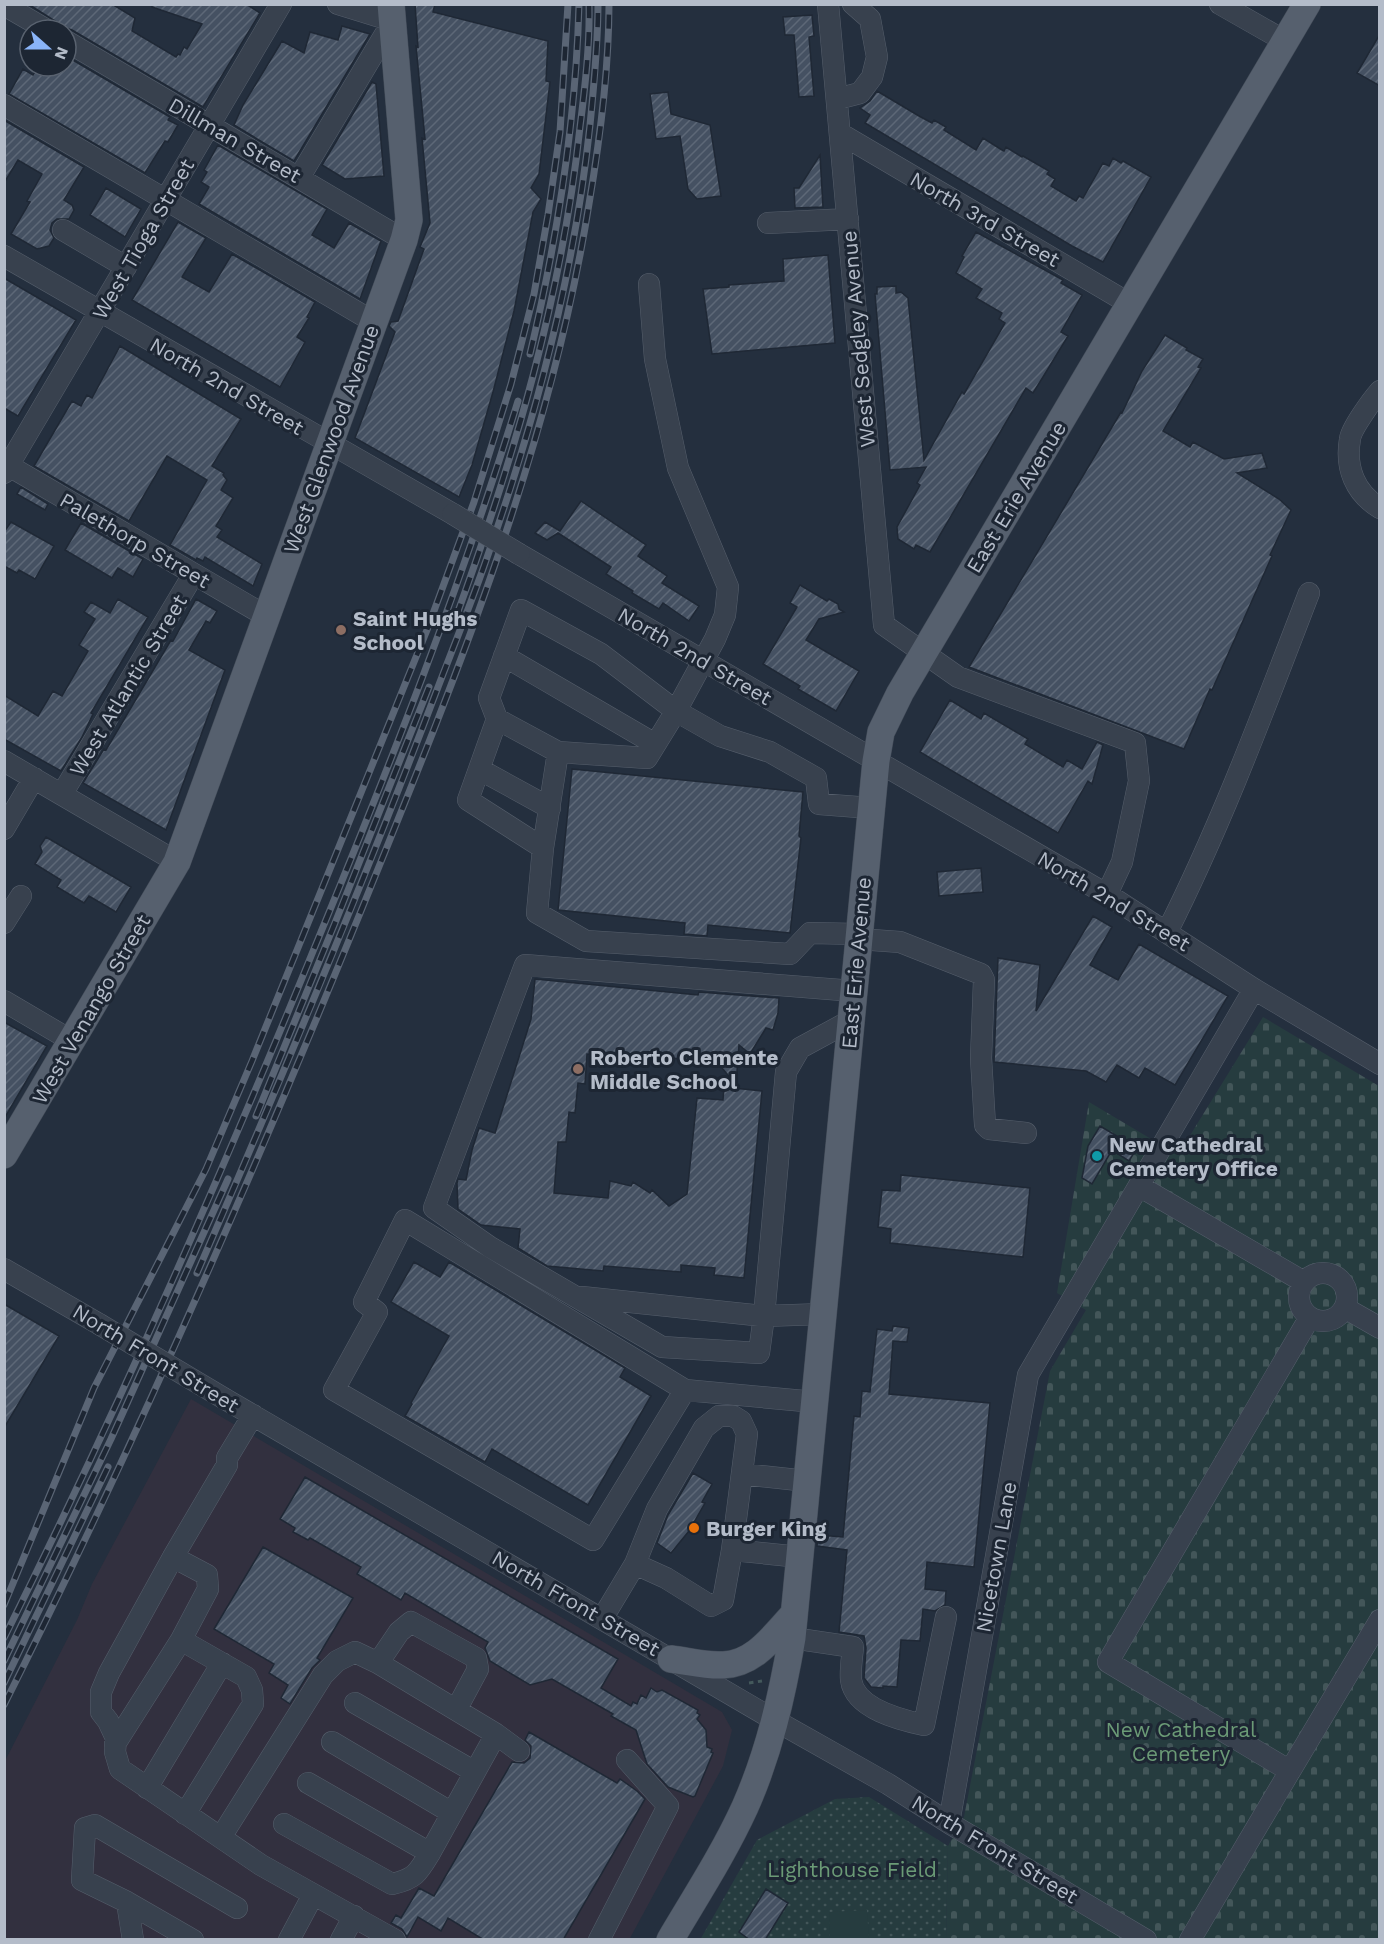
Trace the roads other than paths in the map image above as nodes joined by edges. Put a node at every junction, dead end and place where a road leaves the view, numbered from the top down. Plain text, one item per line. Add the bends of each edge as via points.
1 (281, 4) edge
2 (338, 4) edge
3 (828, 4) edge
4 (853, 4) edge
5 (1220, 4) edge
6 (1307, 4) edge
7 (4, 5) edge
8 (392, 13) edge
9 (26, 18) edge
10 (78, 48) edge
11 (1279, 53) junction
12 (837, 99) junction
13 (4, 105) edge
14 (209, 125) junction
15 (841, 134) junction
16 (299, 177) junction
17 (166, 199) junction
18 (848, 219) junction
19 (768, 223) dead end
20 (63, 230) dead end
21 (404, 240) junction
22 (4, 256) edge
23 (126, 267) junction
24 (649, 284) dead end
25 (1130, 304) junction
26 (99, 312) junction
27 (374, 322) junction
28 (1380, 391) edge
29 (329, 444) junction
30 (6, 467) edge
31 (1380, 508) edge
32 (193, 575) junction
33 (1309, 593) dead end
34 (266, 616) junction
35 (924, 653) junction
36 (504, 656) junction
37 (703, 661) junction
38 (676, 711) junction
39 (497, 719) junction
40 (655, 744) junction
41 (558, 752) junction
42 (876, 760) junction
43 (4, 761) edge
44 (479, 769) junction
45 (34, 778) junction
46 (62, 794) junction
47 (549, 808) junction
48 (871, 808) junction
49 (4, 829) edge
50 (543, 848) junction
51 (177, 862) junction
52 (1107, 894) junction
53 (21, 896) dead end
54 (4, 923) edge
55 (1167, 932) junction
56 (859, 937) junction
57 (1254, 989) junction
58 (854, 991) junction
59 (4, 1001) edge
60 (851, 1023) junction
61 (72, 1041) junction
62 (1380, 1064) edge
63 (1026, 1133) dead end
64 (8, 1142) edge
65 (1139, 1186) junction
66 (4, 1269) edge
67 (1304, 1282) junction
68 (575, 1296) junction
69 (1345, 1308) junction
70 (823, 1314) junction
71 (764, 1316) junction
72 (1310, 1317) junction
73 (1380, 1328) edge
74 (685, 1390) junction
75 (814, 1401) junction
76 (257, 1417) junction
77 (742, 1474) junction
78 (807, 1481) junction
79 (732, 1550) junction
80 (173, 1557) junction
81 (800, 1557) junction
82 (635, 1564) junction
83 (946, 1617) dead end
84 (602, 1618) junction
85 (1380, 1620) edge
86 (793, 1626) junction
87 (181, 1640) junction
88 (671, 1659) junction
89 (378, 1663) junction
90 (222, 1664) junction
91 (355, 1703) dead end
92 (456, 1710) junction
93 (776, 1720) junction
94 (496, 1734) junction
95 (332, 1742) dead end
96 (115, 1744) junction
97 (519, 1751) dead end
98 (627, 1760) dead end
99 (1290, 1771) junction
100 (475, 1772) junction
101 (308, 1783) dead end
102 (147, 1788) junction
103 (452, 1813) junction
104 (185, 1814) junction
105 (949, 1823) junction
106 (285, 1824) dead end
107 (221, 1838) junction
108 (430, 1853) junction
109 (313, 1895) junction
110 (127, 1902) junction
111 (237, 1908) dead end
112 (354, 1916) junction
113 (133, 1940) edge
114 (193, 1940) edge
115 (289, 1940) edge
116 (340, 1940) edge
117 (395, 1940) edge
118 (599, 1940) edge
119 (670, 1940) edge
120 (1146, 1940) edge
121 (1190, 1940) edge

1 - 14 street, West Tioga Street
2 - 8 street
3 - 12 street, West Sedgley Avenue
4 - 12 street via 870,19 877,57 872,77 860,93
5 - 11 street
6 - 11 main road, East Erie Avenue
7 - 9 street
8 - 16 street
8 - 21 main road, West Glenwood Avenue via 409,220
10 - 14 street, Dillman Street
11 - 25 main road, East Erie Avenue
12 - 15 street, West Sedgley Avenue
13 - 17 street
14 - 16 street, Dillman Street
14 - 17 street, West Tioga Street
15 - 18 street, West Sedgley Avenue
15 - 25 street, North 3rd Street
16 - 21 street, Dillman Street
17 - 23 street, West Tioga Street
17 - 27 street
18 - 19 street
18 - 35 street, West Sedgley Avenue via 882,616 890,631
20 - 23 street
21 - 27 main road, West Glenwood Avenue
22 - 26 street, North 2nd Street
23 - 26 street, West Tioga Street
24 - 37 street via 655,359 678,468 728,587 725,615
25 - 35 main road, East Erie Avenue
26 - 29 street, North 2nd Street
26 - 30 street, West Tioga Street
27 - 29 main road, West Glenwood Avenue
28 - 31 street via 1350,437 1350,474 1368,501
29 - 34 main road, West Glenwood Avenue
29 - 37 street, North 2nd Street, bridge
30 - 32 street, Palethorp Street
32 - 34 street, Palethorp Street
32 - 46 street, West Atlantic Street
33 - 55 street via 1256,732
34 - 51 main road, West Glenwood Avenue
35 - 42 main road, East Erie Avenue via 881,732
35 - 52 street, West Sedgley Avenue via 958,677 1135,743 1139,781 1122,862
36 - 38 street via 520,610 601,654
36 - 39 street via 489,698
36 - 40 street
37 - 38 street
37 - 42 street, North 2nd Street
38 - 40 street
38 - 48 street via 720,736 770,752 816,778 819,804
39 - 41 street
39 - 44 street
40 - 41 street via 647,758
41 - 47 street
42 - 48 main road, East Erie Avenue
42 - 52 street, North 2nd Street
43 - 45 street
44 - 47 street
44 - 50 street via 468,800
45 - 46 street
45 - 49 street
46 - 51 street
47 - 50 street
48 - 56 main road, East Erie Avenue
50 - 56 street via 537,913 586,941 790,954 810,933
51 - 61 main road, West Venango Street
52 - 55 street, North 2nd Street
53 - 54 street
55 - 57 street, North 2nd Street
56 - 58 main road, East Erie Avenue
56 - 63 street via 900,942 981,974 985,1125 989,1129
57 - 62 street, North 2nd Street
57 - 65 street, Nicetown Lane
58 - 60 main road, East Erie Avenue
58 - 68 street via 525,965 434,1208 490,1247
59 - 61 street
60 - 70 main road, East Erie Avenue
60 - 71 street via 800,1048 786,1072
61 - 64 main road, West Venango Street
65 - 67 street
65 - 105 street, Nicetown Lane via 1028,1375
66 - 76 street, North Front Street, bridge
67 - 69 street via 1317,1273 1332,1274 1344,1284
67 - 72 street via 1299,1298
68 - 71 street
68 - 71 street via 662,1347 759,1353
69 - 72 street via 1326,1321
69 - 73 street
70 - 71 street
70 - 75 main road, East Erie Avenue
72 - 99 street via 1108,1662
74 - 74 street via 593,1540 334,1390 377,1312 364,1302 405,1220
74 - 75 street
75 - 78 main road, East Erie Avenue
76 - 80 street via 227,1458 227,1465
76 - 84 street, North Front Street
77 - 78 street
77 - 79 street
77 - 82 street via 747,1434 741,1421 733,1416 719,1416 704,1428 657,1509
78 - 81 main road, East Erie Avenue
79 - 81 street
79 - 82 street via 723,1600 711,1606
80 - 87 street via 207,1575 208,1589
80 - 96 street via 101,1692 101,1712 116,1738
81 - 86 main road, East Erie Avenue
82 - 84 street
83 - 86 street via 924,1725 879,1712 860,1697 851,1682 853,1647
84 - 88 street, North Front Street
85 - 99 street
86 - 88 main road via 740,1663 722,1666
86 - 93 main road, East Erie Avenue
87 - 90 street
87 - 96 street
88 - 93 street, North Front Street
89 - 92 street
89 - 92 street via 399,1632 411,1622 476,1658 478,1669
89 - 107 street via 355,1652 337,1661 323,1675
90 - 102 street
90 - 104 street via 246,1677 253,1704
91 - 100 street
92 - 94 street
93 - 105 street, North Front Street
93 - 119 main road, East Erie Avenue via 745,1807
94 - 97 street
94 - 100 street
95 - 103 street
96 - 102 street via 120,1769
98 - 118 street via 668,1806
99 - 121 street
100 - 103 street
101 - 108 street
102 - 104 street
103 - 108 street
104 - 107 street
105 - 120 street, North Front Street
106 - 108 street via 392,1884 408,1881 418,1873
107 - 109 street
109 - 112 street
109 - 115 street
110 - 111 street via 82,1880 85,1828 95,1825
110 - 113 street
110 - 114 street
112 - 116 street
112 - 117 street

